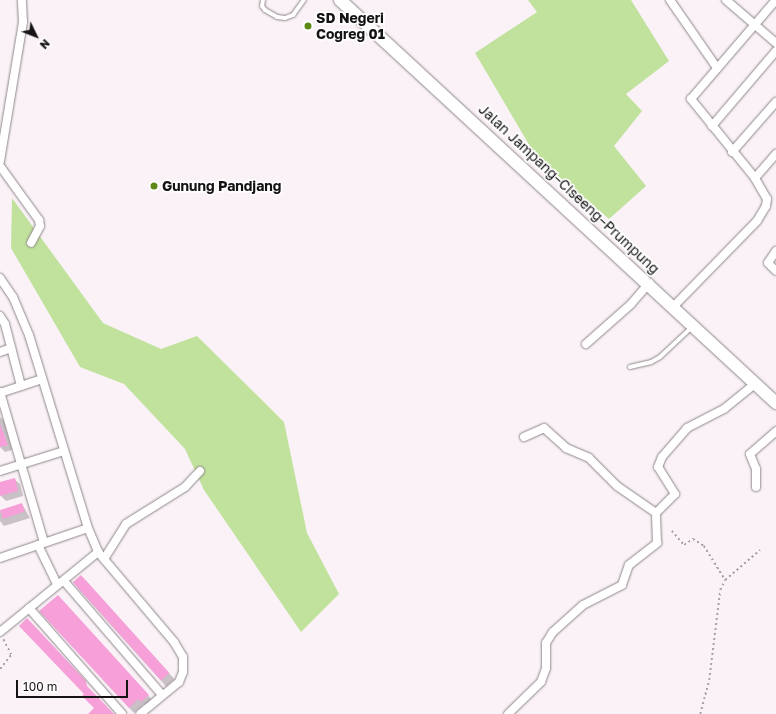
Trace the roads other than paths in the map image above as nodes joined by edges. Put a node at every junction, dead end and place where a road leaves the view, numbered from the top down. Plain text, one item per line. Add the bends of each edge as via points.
1 (22, 0) edge
2 (263, 0) edge
3 (304, 0) edge
4 (340, 0) edge
5 (670, 0) edge
6 (776, 0) edge
7 (728, 1) edge
8 (755, 25) junction
9 (776, 43) edge
10 (776, 51) edge
11 (717, 68) junction
12 (776, 102) edge
13 (712, 126) junction
14 (2, 129) edge
15 (732, 152) junction
16 (776, 154) edge
17 (0, 162) edge
18 (0, 166) edge
19 (755, 178) junction
20 (31, 243) dead end
21 (776, 251) edge
22 (776, 271) edge
23 (0, 278) edge
24 (648, 283) junction
25 (674, 306) junction
26 (0, 316) edge
27 (694, 325) junction
28 (586, 344) dead end
29 (11, 348) junction
30 (0, 352) edge
31 (630, 366) dead end
32 (42, 379) junction
33 (756, 383) junction
34 (21, 386) junction
35 (0, 393) edge
36 (776, 403) edge
37 (776, 430) edge
38 (524, 437) dead end
39 (64, 451) junction
40 (22, 464) junction
41 (0, 471) edge
42 (200, 471) dead end
43 (756, 487) dead end
44 (656, 513) junction
45 (88, 528) junction
46 (41, 544) junction
47 (98, 552) junction
48 (0, 558) edge
49 (104, 559) junction
50 (61, 582) junction
51 (29, 608) junction
52 (1, 634) edge
53 (162, 695) junction
54 (122, 714) edge
55 (140, 714) edge
56 (508, 714) edge

1 - 14 street via 23,22
2 - 3 lane via 262,6 266,10 277,17 285,18 293,15
4 - 24 main road, Jalan Jampang–Ciseeng–Prumpung
5 - 11 street
6 - 8 street
7 - 8 street
8 - 9 street
8 - 11 street
10 - 13 street
11 - 13 street via 691,99
12 - 15 street
13 - 15 street
14 - 17 street
15 - 19 street
16 - 19 street
18 - 20 street via 38,220 40,226
19 - 25 street via 767,199 763,212
21 - 22 street via 768,263
23 - 32 street via 19,310
24 - 25 main road, Jalan Jampang–Ciseeng–Prumpung
24 - 28 street via 631,304
25 - 27 main road, Jalan Jampang–Ciseeng–Prumpung
26 - 29 street
27 - 31 lane via 660,357 651,362
27 - 33 main road, Jalan Jampang–Ciseeng–Prumpung
29 - 30 street
29 - 34 street
32 - 34 street
32 - 39 street
33 - 36 main road, Jalan Jampang–Ciseeng–Prumpung
33 - 44 street via 724,409 687,428 662,457 658,467 675,494
34 - 35 street
35 - 40 street
37 - 43 street via 750,454 756,469
38 - 44 street via 544,428 566,448 589,458 618,486
39 - 40 street
39 - 45 street
40 - 41 street
40 - 46 street
42 - 49 street via 185,487 126,524
44 - 56 street via 658,539 654,547 629,565 622,585 583,605 553,632 546,643 546,668 541,682
45 - 46 street
45 - 47 street
46 - 48 street
46 - 50 street
47 - 49 street
47 - 50 street
49 - 53 street via 174,642 183,657 182,677
50 - 51 street
50 - 53 street
51 - 52 street
51 - 54 street
53 - 55 street

